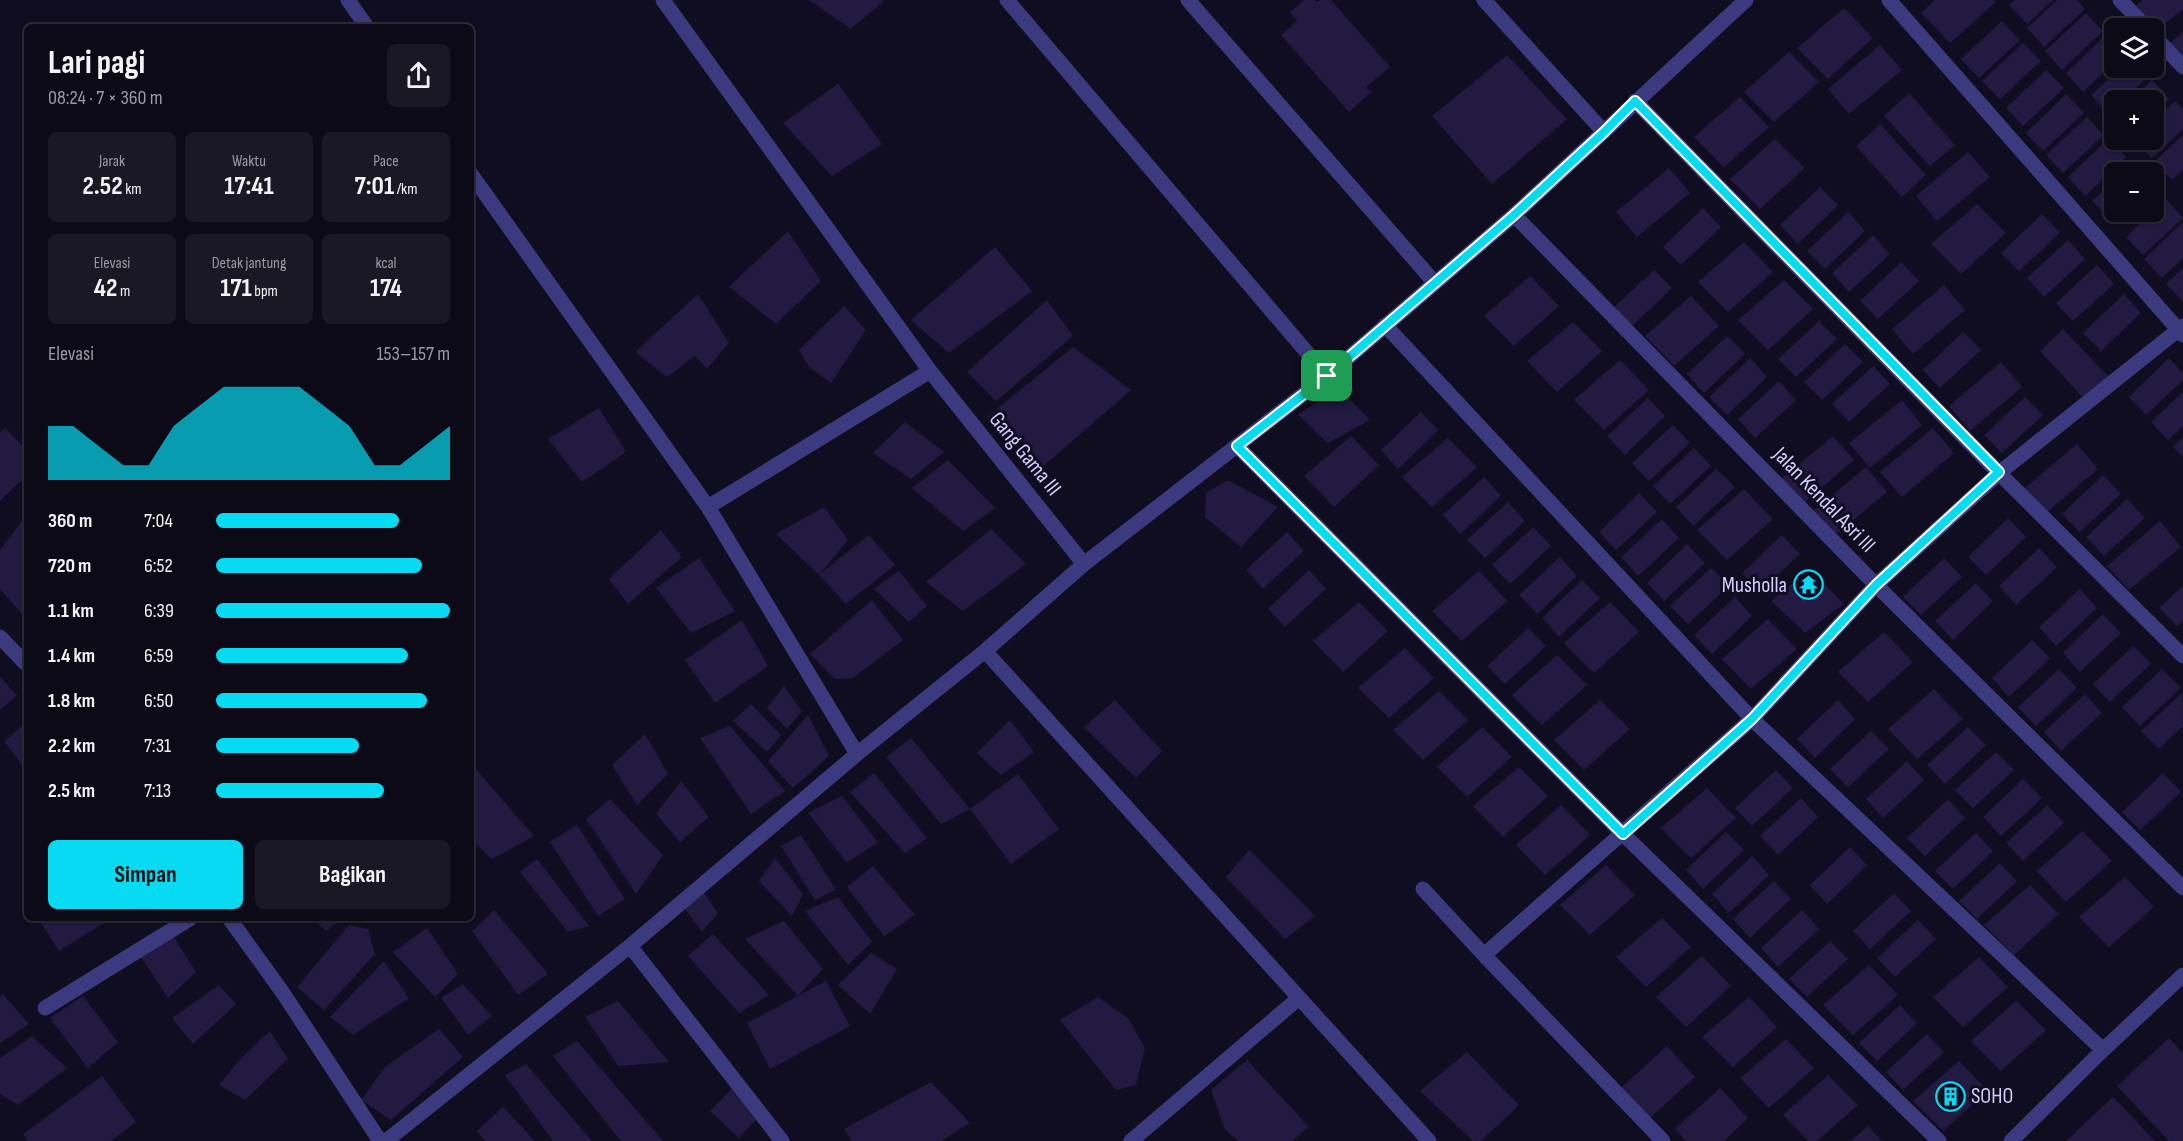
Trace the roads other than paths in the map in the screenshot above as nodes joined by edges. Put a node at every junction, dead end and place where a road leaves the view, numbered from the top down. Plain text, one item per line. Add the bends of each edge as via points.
1 (348, 0) edge
2 (663, 0) edge
3 (1007, 0) edge
4 (1188, 0) edge
5 (1484, 0) edge
6 (1746, 0) edge
7 (1889, 0) edge
8 (2121, 0) edge
9 (2138, 18) edge
10 (365, 24) edge
11 (2164, 47) edge
12 (2183, 67) edge
13 (1635, 101) junction
14 (1604, 132) junction
15 (474, 178) edge
16 (1514, 215) junction
17 (1435, 284) junction
18 (1385, 325) junction
19 (2182, 330) edge
20 (930, 371) junction
21 (1327, 376) junction
22 (1237, 446) junction
23 (1999, 472) junction
24 (708, 507) junction
25 (1084, 564) junction
26 (1876, 585) junction
27 (0, 637) edge
28 (985, 651) junction
29 (2183, 656) edge
30 (24, 662) edge
31 (1752, 719) junction
32 (857, 754) junction
33 (1623, 834) junction
34 (2183, 888) edge
35 (1423, 889) dead end
36 (186, 921) edge
37 (231, 921) edge
38 (630, 946) junction
39 (1484, 955) junction
40 (2183, 975) edge
41 (1299, 998) junction
42 (45, 1008) dead end
43 (2103, 1050) junction
44 (380, 1141) edge
45 (386, 1141) edge
46 (782, 1141) edge
47 (1131, 1141) edge
48 (1429, 1141) edge
49 (1663, 1141) edge
50 (1939, 1141) edge
51 (2011, 1141) edge

1 - 10 street
2 - 20 street, Gang Gama III
3 - 21 street
4 - 17 street
5 - 14 street
6 - 13 street
7 - 19 street
8 - 9 street
11 - 12 street
13 - 14 street
13 - 23 street
14 - 16 street
15 - 24 street
16 - 17 street
16 - 26 street, Jalan Kendal Asri III
17 - 18 street
18 - 21 street
18 - 31 street
19 - 23 street
20 - 24 street
20 - 25 street, Gang Gama III
21 - 22 street
22 - 25 street
22 - 33 street
23 - 26 street
23 - 29 street
24 - 32 street
25 - 28 street
26 - 31 street
26 - 34 street, Jalan Kendal Asri III
27 - 30 street
28 - 32 street
28 - 41 street
31 - 33 street
31 - 43 street
32 - 38 street
33 - 39 street
33 - 50 street
35 - 39 street
36 - 42 street
37 - 44 street
38 - 45 street
38 - 46 street
39 - 49 street
40 - 43 street
41 - 47 street
41 - 48 street
43 - 51 street

